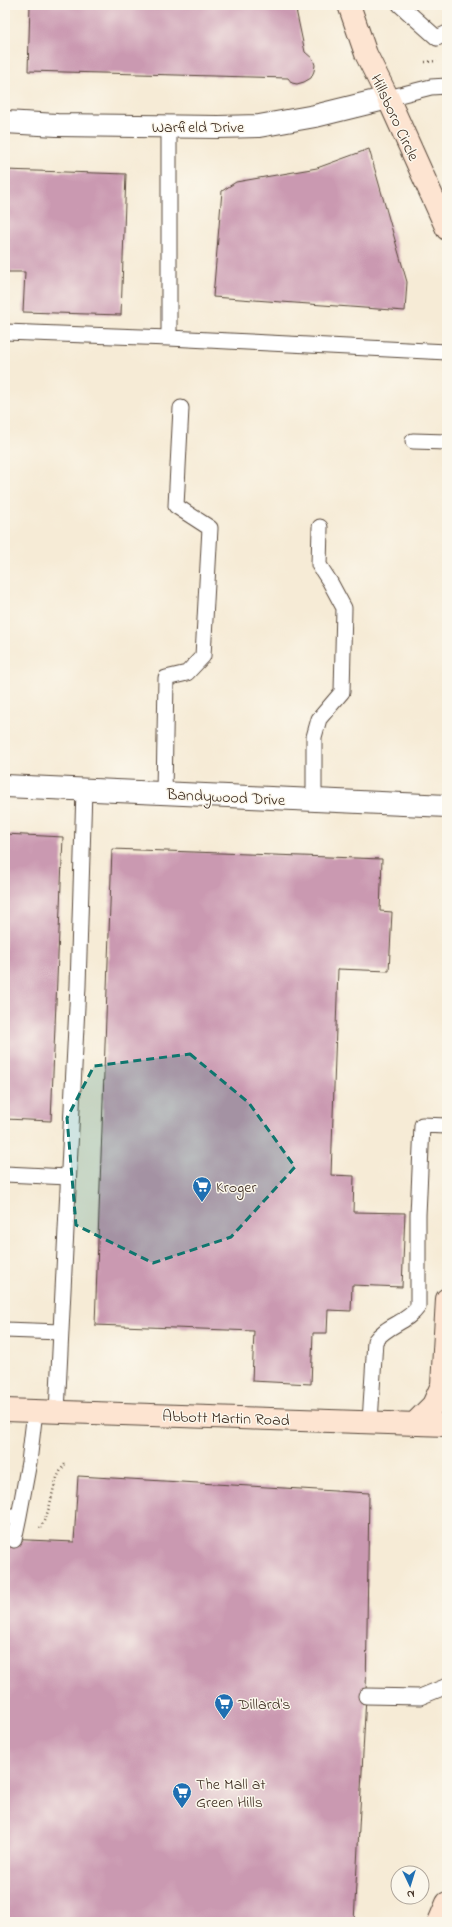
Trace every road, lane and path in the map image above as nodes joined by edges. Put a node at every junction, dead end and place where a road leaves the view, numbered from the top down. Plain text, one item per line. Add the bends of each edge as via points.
1 (349, 5) edge
2 (400, 5) edge
3 (447, 33) edge
4 (447, 86) edge
5 (388, 98) junction
6 (5, 122) edge
7 (169, 127) junction
8 (447, 229) edge
9 (5, 332) edge
10 (169, 338) junction
11 (447, 352) edge
12 (181, 408) dead end
13 (414, 441) dead end
14 (447, 442) edge
15 (320, 527) dead end
16 (5, 786) edge
17 (84, 790) junction
18 (164, 793) junction
19 (314, 800) junction
20 (447, 806) edge
21 (447, 1126) edge
22 (5, 1174) edge
23 (68, 1177) junction
24 (447, 1299) edge
25 (5, 1330) edge
26 (61, 1332) junction
27 (5, 1410) edge
28 (35, 1411) junction
29 (57, 1412) junction
30 (370, 1422) junction
31 (414, 1424) junction
32 (447, 1425) edge
33 (66, 1463) dead end
34 (12, 1516) edge
35 (37, 1532) dead end
36 (14, 1540) dead end
37 (447, 1686) edge
38 (366, 1696) dead end
39 (447, 1903) edge
40 (440, 1922) edge

1 - 5 main road, Hillsboro Circle via 366,54
2 - 3 lane via 437,38
4 - 5 lane via 431,87
5 - 7 street, Warfield Drive via 315,116 259,126
5 - 8 main road, Hillsboro Circle
6 - 7 street, Warfield Drive via 57,126
7 - 10 lane
9 - 10 lane
10 - 11 lane
12 - 18 lane via 176,506 210,528 203,656 188,673 166,678
13 - 14 lane
15 - 19 lane via 319,565 344,608 342,692 319,719 314,737
16 - 17 street, Bandywood Drive
17 - 18 street, Bandywood Drive
17 - 23 lane via 78,986
18 - 19 street, Bandywood Drive
19 - 20 street, Bandywood Drive
21 - 30 lane via 422,1124 418,1215 418,1307 411,1316 381,1333 375,1341
22 - 23 lane
23 - 26 lane
24 - 31 main road via 442,1385 434,1405
25 - 26 lane
26 - 29 lane
27 - 28 main road, Abbott Martin Road
28 - 29 main road, Abbott Martin Road
28 - 34 lane via 29,1462
29 - 30 main road, Abbott Martin Road
30 - 31 main road, Abbott Martin Road
31 - 32 main road, Abbott Martin Road
33 - 35 path via 54,1482 48,1515
34 - 36 lane
37 - 38 lane via 420,1698
39 - 40 main road

